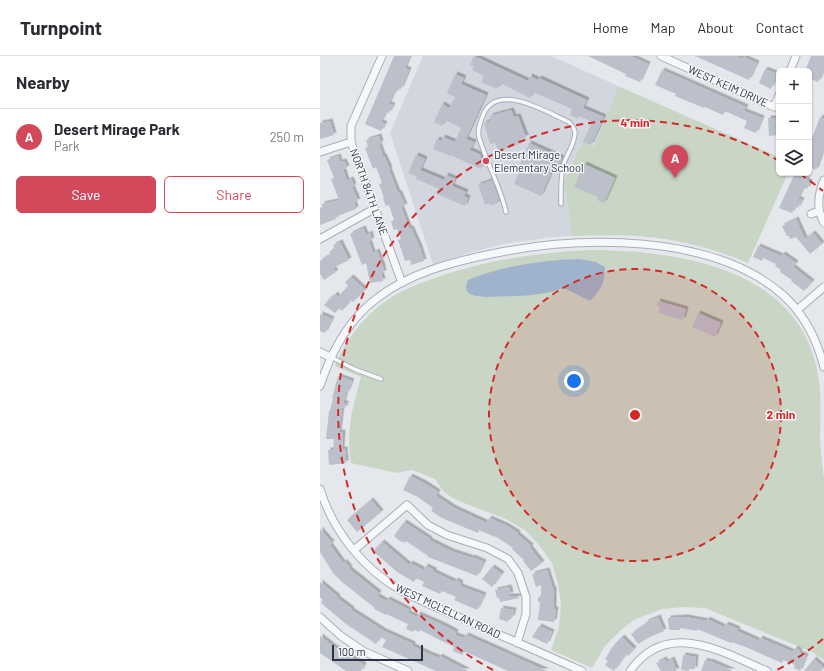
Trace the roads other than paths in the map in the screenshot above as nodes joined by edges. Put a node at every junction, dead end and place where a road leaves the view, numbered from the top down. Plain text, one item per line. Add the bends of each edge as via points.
1 (382, 56) edge
2 (662, 56) edge
3 (796, 56) edge
4 (791, 68) edge
5 (776, 102) edge
6 (351, 142) junction
7 (320, 152) edge
8 (824, 180) edge
9 (561, 204) dead end
10 (374, 209) junction
11 (819, 211) junction
12 (506, 212) dead end
13 (811, 214) dead end
14 (824, 223) edge
15 (320, 239) edge
16 (402, 283) junction
17 (824, 287) edge
18 (797, 310) junction
19 (320, 352) edge
20 (330, 357) junction
21 (824, 367) edge
22 (381, 379) dead end
23 (320, 386) edge
24 (320, 489) edge
25 (322, 502) edge
26 (354, 550) junction
27 (320, 617) edge
28 (517, 643) junction
29 (568, 668) edge
30 (408, 671) edge
31 (582, 671) edge
32 (630, 671) edge
33 (767, 671) edge

1 - 6 street, NORTH 84TH LANE via 351,126
2 - 5 street, WEST KEIM DRIVE via 774,107
3 - 4 street
6 - 7 street
6 - 10 street, NORTH 84TH LANE
8 - 11 street via 818,197
9 - 12 lane via 563,164 573,140 574,127 569,122 526,102 510,99 498,101 485,110 478,135
10 - 15 street
10 - 16 street, NORTH 84TH LANE
11 - 13 street
11 - 14 street
16 - 18 street via 443,266 507,251 585,243 641,244 706,256 738,268 767,284
16 - 20 street via 362,311 342,335
17 - 18 street
18 - 21 street via 812,335
19 - 20 street
20 - 22 lane
20 - 23 street
24 - 25 street, WEST MCLELLAN ROAD
25 - 26 street, WEST MCLELLAN ROAD
26 - 28 street, WEST MCLELLAN ROAD via 377,573 401,590
26 - 28 street via 407,505 428,525 508,559 518,574 526,597 526,614
27 - 30 street via 341,636 364,651
28 - 29 street, WEST MCLELLAN ROAD
29 - 31 street, WEST MCLELLAN ROAD
32 - 33 street via 652,650 669,643 683,642 707,646

